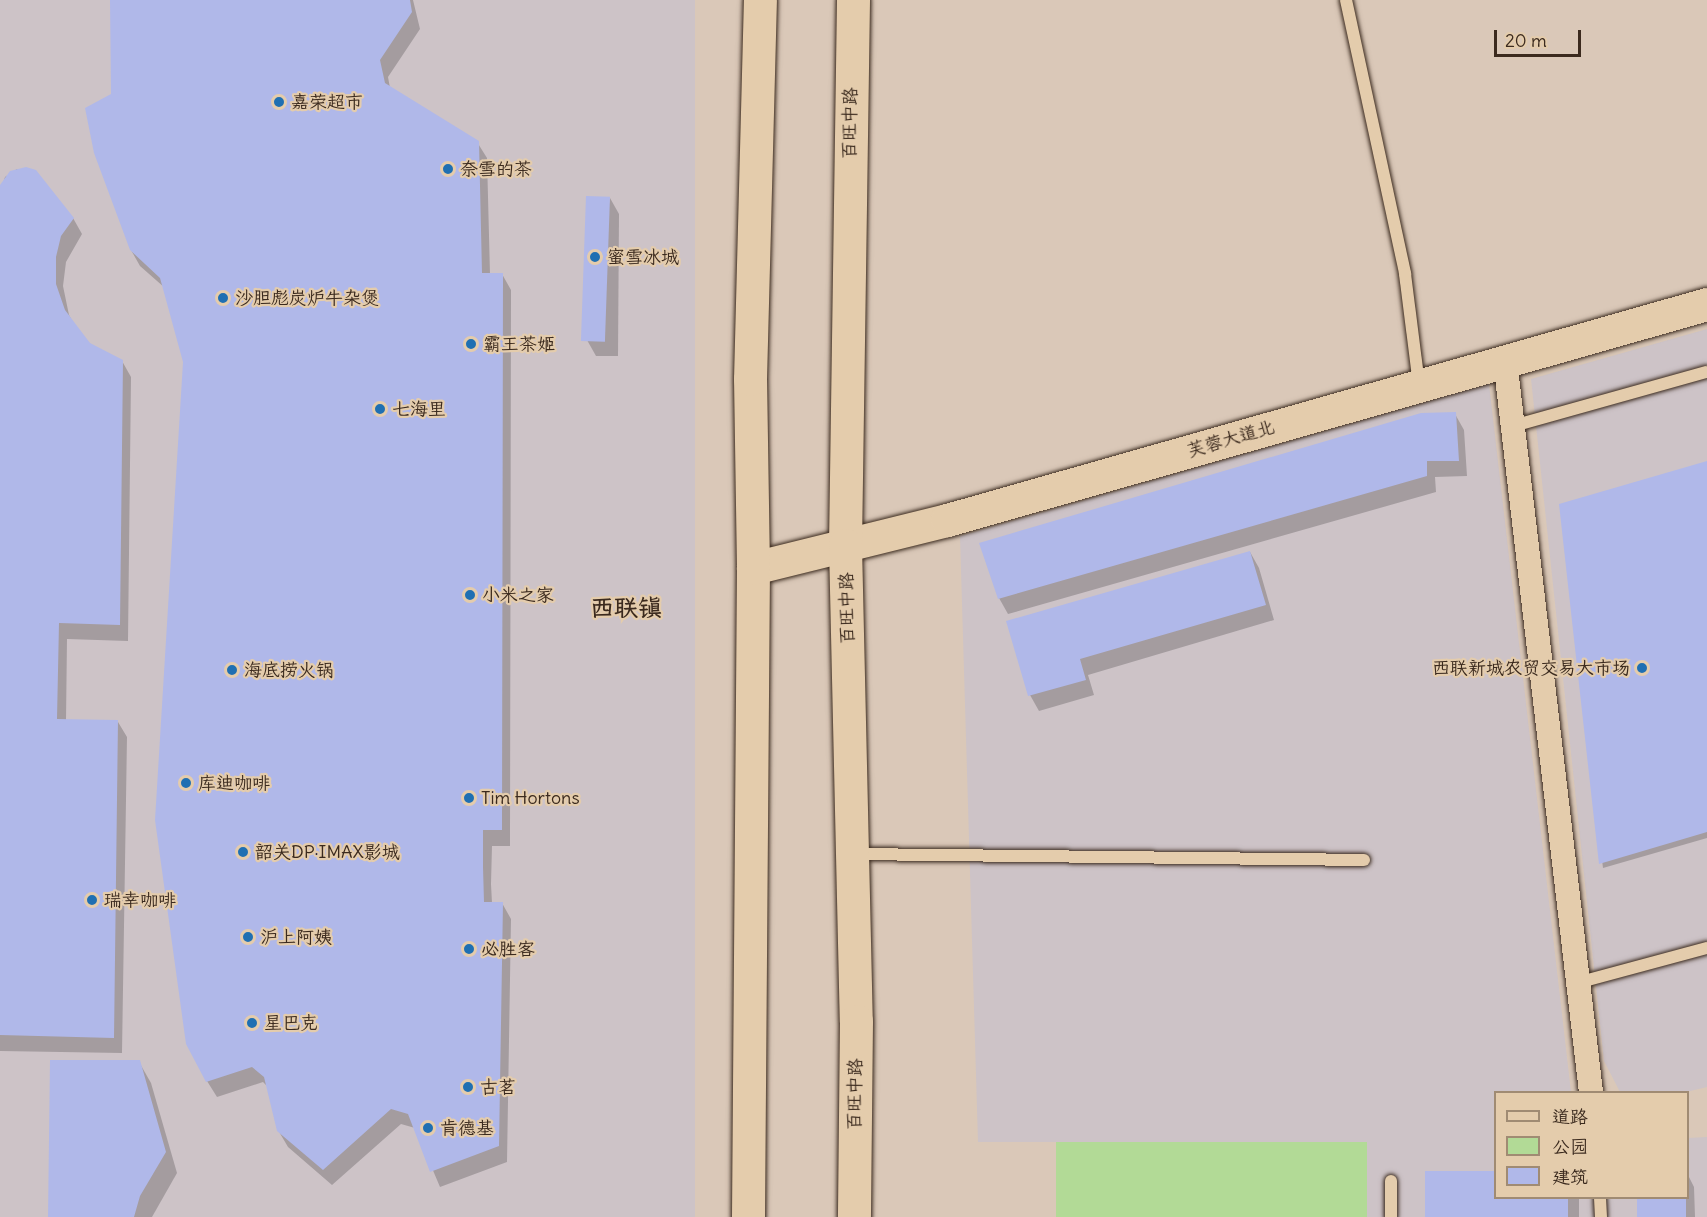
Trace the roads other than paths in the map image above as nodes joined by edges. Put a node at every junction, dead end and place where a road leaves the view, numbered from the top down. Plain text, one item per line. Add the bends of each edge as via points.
1 (760, 0) edge
2 (854, 0) edge
3 (1346, 0) edge
4 (1707, 304) edge
5 (1505, 360) junction
6 (1707, 372) edge
7 (1419, 385) junction
8 (1513, 426) junction
9 (845, 545) junction
10 (753, 568) junction
11 (852, 854) junction
12 (1364, 860) dead end
13 (1707, 948) edge
14 (1578, 983) junction
15 (1591, 1091) edge
16 (1391, 1181) dead end
17 (1600, 1199) edge
18 (748, 1217) edge
19 (854, 1217) edge
20 (1391, 1217) edge
21 (1600, 1217) edge

1 - 10 main road via 750,379
2 - 9 main road, 百旺中路
3 - 7 lane via 1405,274
4 - 5 main road, 芙蓉大道北
5 - 7 main road, 芙蓉大道北
5 - 8 street
6 - 8 lane
7 - 9 main road, 芙蓉大道北 via 947,520
8 - 14 street
9 - 10 main road, 芙蓉大道北
9 - 11 main road, 百旺中路
10 - 18 main road
11 - 12 lane
11 - 19 main road, 百旺中路
13 - 14 lane
14 - 15 street
16 - 20 lane
17 - 21 lane

